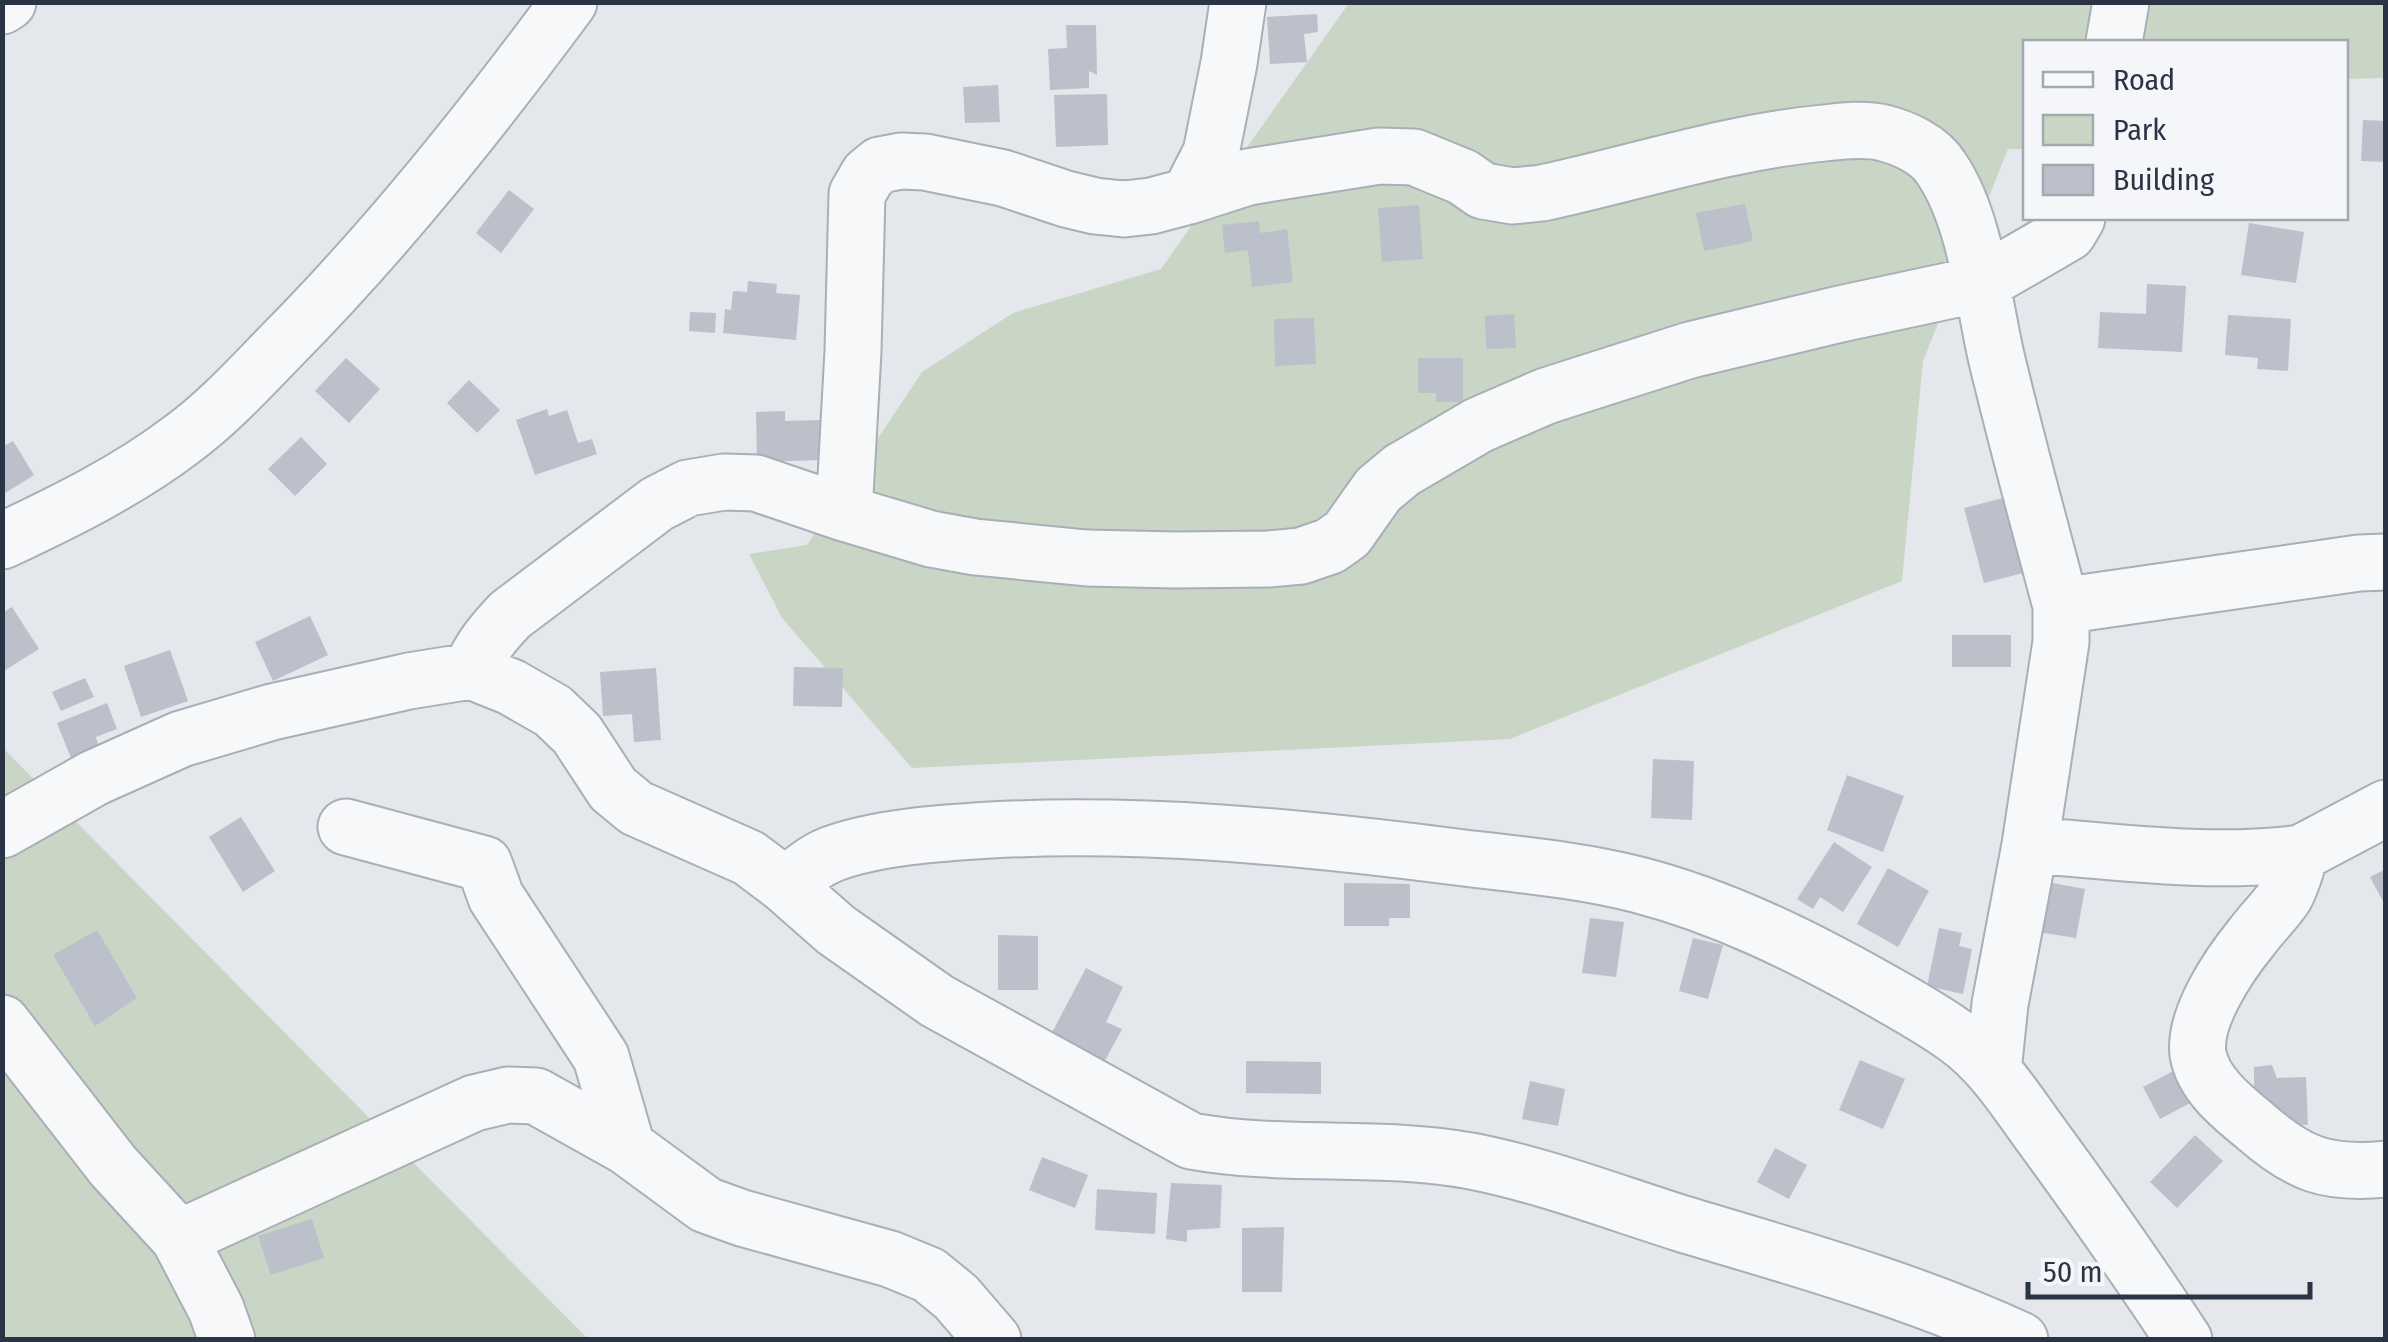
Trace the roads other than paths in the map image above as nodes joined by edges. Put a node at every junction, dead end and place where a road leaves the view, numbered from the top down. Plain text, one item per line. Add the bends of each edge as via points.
1 (569, 2) edge
2 (1238, 2) edge
3 (2121, 2) edge
4 (2114, 40) edge
5 (1189, 196) junction
6 (2076, 220) edge
7 (1980, 284) junction
8 (844, 514) junction
9 (2, 541) edge
10 (2386, 562) edge
11 (2061, 606) junction
12 (471, 670) junction
13 (2386, 808) edge
14 (346, 827) dead end
15 (2, 830) edge
16 (2030, 845) junction
17 (2301, 854) junction
18 (786, 886) junction
19 (2, 1023) edge
20 (1993, 1071) junction
21 (627, 1146) junction
22 (2386, 1169) edge
23 (179, 1238) junction
24 (227, 1340) edge
25 (993, 1340) edge
26 (2020, 1340) edge
27 (2184, 1340) edge

1 - 9 street via 342,282 244,383 182,440
2 - 5 street via 1210,153
3 - 4 street
5 - 7 street via 1248,177 1379,156 1414,157 1483,191 1513,196 1744,145 1881,132 1938,162 1960,205
5 - 8 street via 1152,206 1094,206 925,162 880,165 868,175 857,194
6 - 7 street via 2068,233
7 - 8 street via 1690,350 1546,396 1402,470 1378,490 1347,534 1301,556 1087,558 946,542
7 - 11 street
8 - 12 street via 756,483 688,488 510,615
10 - 11 street
11 - 16 street
12 - 15 street via 182,738
12 - 18 street via 554,710 612,789 636,808 750,858
13 - 17 street
14 - 21 street via 484,864 496,897 601,1058
16 - 17 street via 2197,858
16 - 20 street
17 - 22 street via 2286,894 2211,1000 2198,1053 2220,1094 2307,1163 2330,1170
18 - 20 street via 812,863 862,846 938,833 1036,828 1233,834 1574,873 1638,885 1762,928 1934,1021
18 - 26 street via 937,1001 1191,1141 1490,1166 1882,1286
19 - 23 street via 113,1166
20 - 27 street
21 - 23 street via 536,1096 508,1095 474,1103
21 - 25 street via 706,1205 929,1275
23 - 24 street

